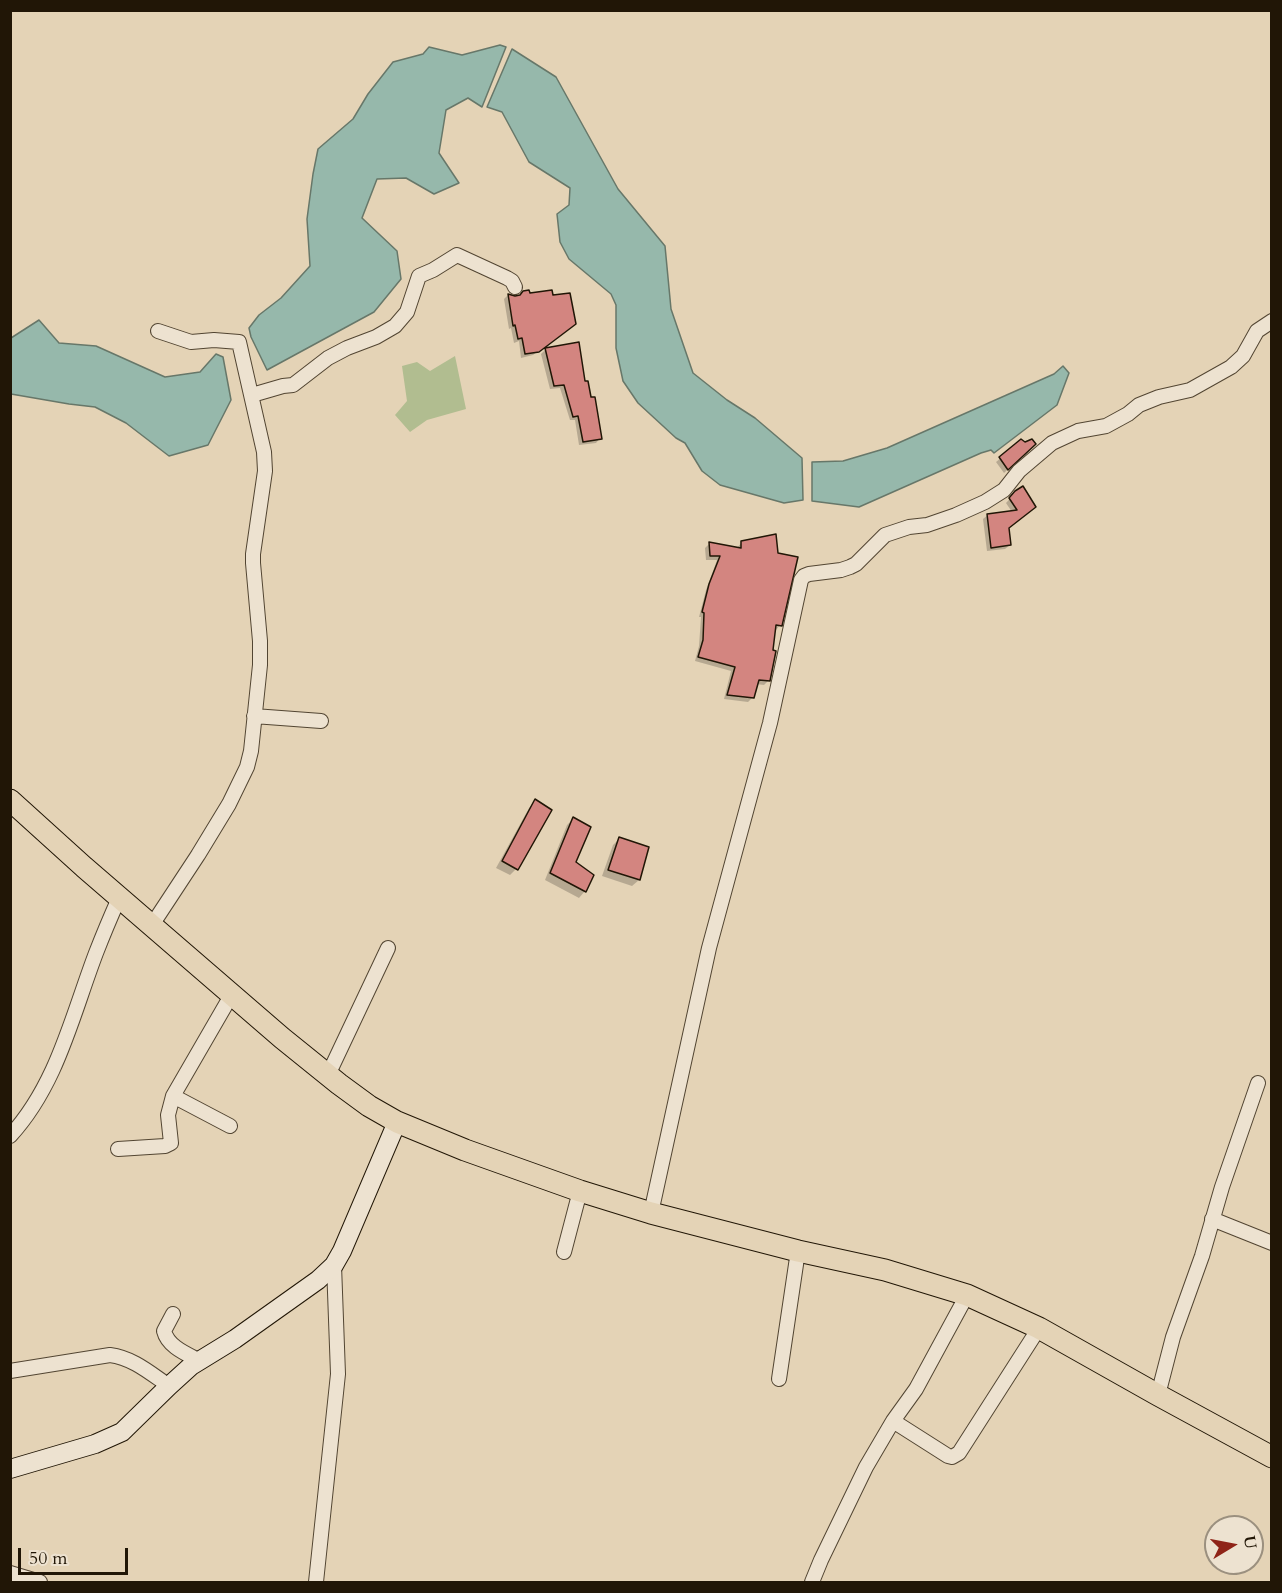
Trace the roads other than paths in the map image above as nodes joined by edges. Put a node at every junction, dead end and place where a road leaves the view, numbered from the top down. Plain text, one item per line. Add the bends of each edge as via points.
1 (515, 287) dead end
2 (1272, 321) edge
3 (158, 331) dead end
4 (250, 389) junction
5 (254, 716) junction
6 (321, 721) dead end
7 (10, 800) edge
8 (119, 898) junction
9 (152, 926) junction
10 (388, 948) dead end
11 (232, 994) junction
12 (328, 1076) junction
13 (1258, 1083) dead end
14 (173, 1096) junction
15 (398, 1122) junction
16 (230, 1126) dead end
17 (10, 1136) edge
18 (118, 1149) dead end
19 (580, 1191) junction
20 (651, 1213) junction
21 (1212, 1219) junction
22 (1272, 1243) edge
23 (798, 1251) junction
24 (564, 1252) dead end
25 (334, 1265) junction
26 (967, 1295) junction
27 (173, 1314) dead end
28 (1039, 1328) junction
29 (200, 1361) junction
30 (10, 1371) edge
31 (779, 1379) dead end
32 (169, 1386) junction
33 (1158, 1395) junction
34 (893, 1421) junction
35 (1272, 1456) edge
36 (10, 1469) edge
37 (16, 1577) edge
38 (40, 1582) edge
39 (316, 1582) edge
40 (812, 1582) edge

1 - 4 street via 507,278 457,255 419,276 406,312 395,326 328,358 293,385
2 - 20 street via 1257,331 1237,363 1190,390 1159,397 1106,426 1078,431 1052,443 1019,471 1004,490 985,502 927,525 885,535 850,567 809,573 801,580 770,723 709,948
3 - 4 street via 191,342 239,342
4 - 5 street via 265,471 253,563 260,641
5 - 6 street
5 - 9 street via 251,751 242,779
7 - 8 main road
8 - 9 main road
8 - 17 street via 58,1059 36,1102
9 - 11 main road
10 - 12 street
11 - 12 main road
11 - 14 street
12 - 15 main road
13 - 21 street
14 - 16 street
14 - 18 street via 168,1115 171,1143
15 - 19 main road
15 - 25 street
19 - 20 main road
19 - 24 street
20 - 23 main road
21 - 22 street
21 - 33 street
23 - 26 main road via 885,1270
23 - 31 street
25 - 29 street
25 - 39 street via 338,1374
26 - 28 main road
26 - 34 street via 916,1389
27 - 29 street via 164,1331 166,1338
28 - 33 main road
28 - 34 street via 956,1456 948,1456
29 - 32 street
30 - 32 street via 110,1355 133,1361
32 - 36 street via 122,1432
33 - 35 main road
34 - 40 street via 866,1467
37 - 38 street

